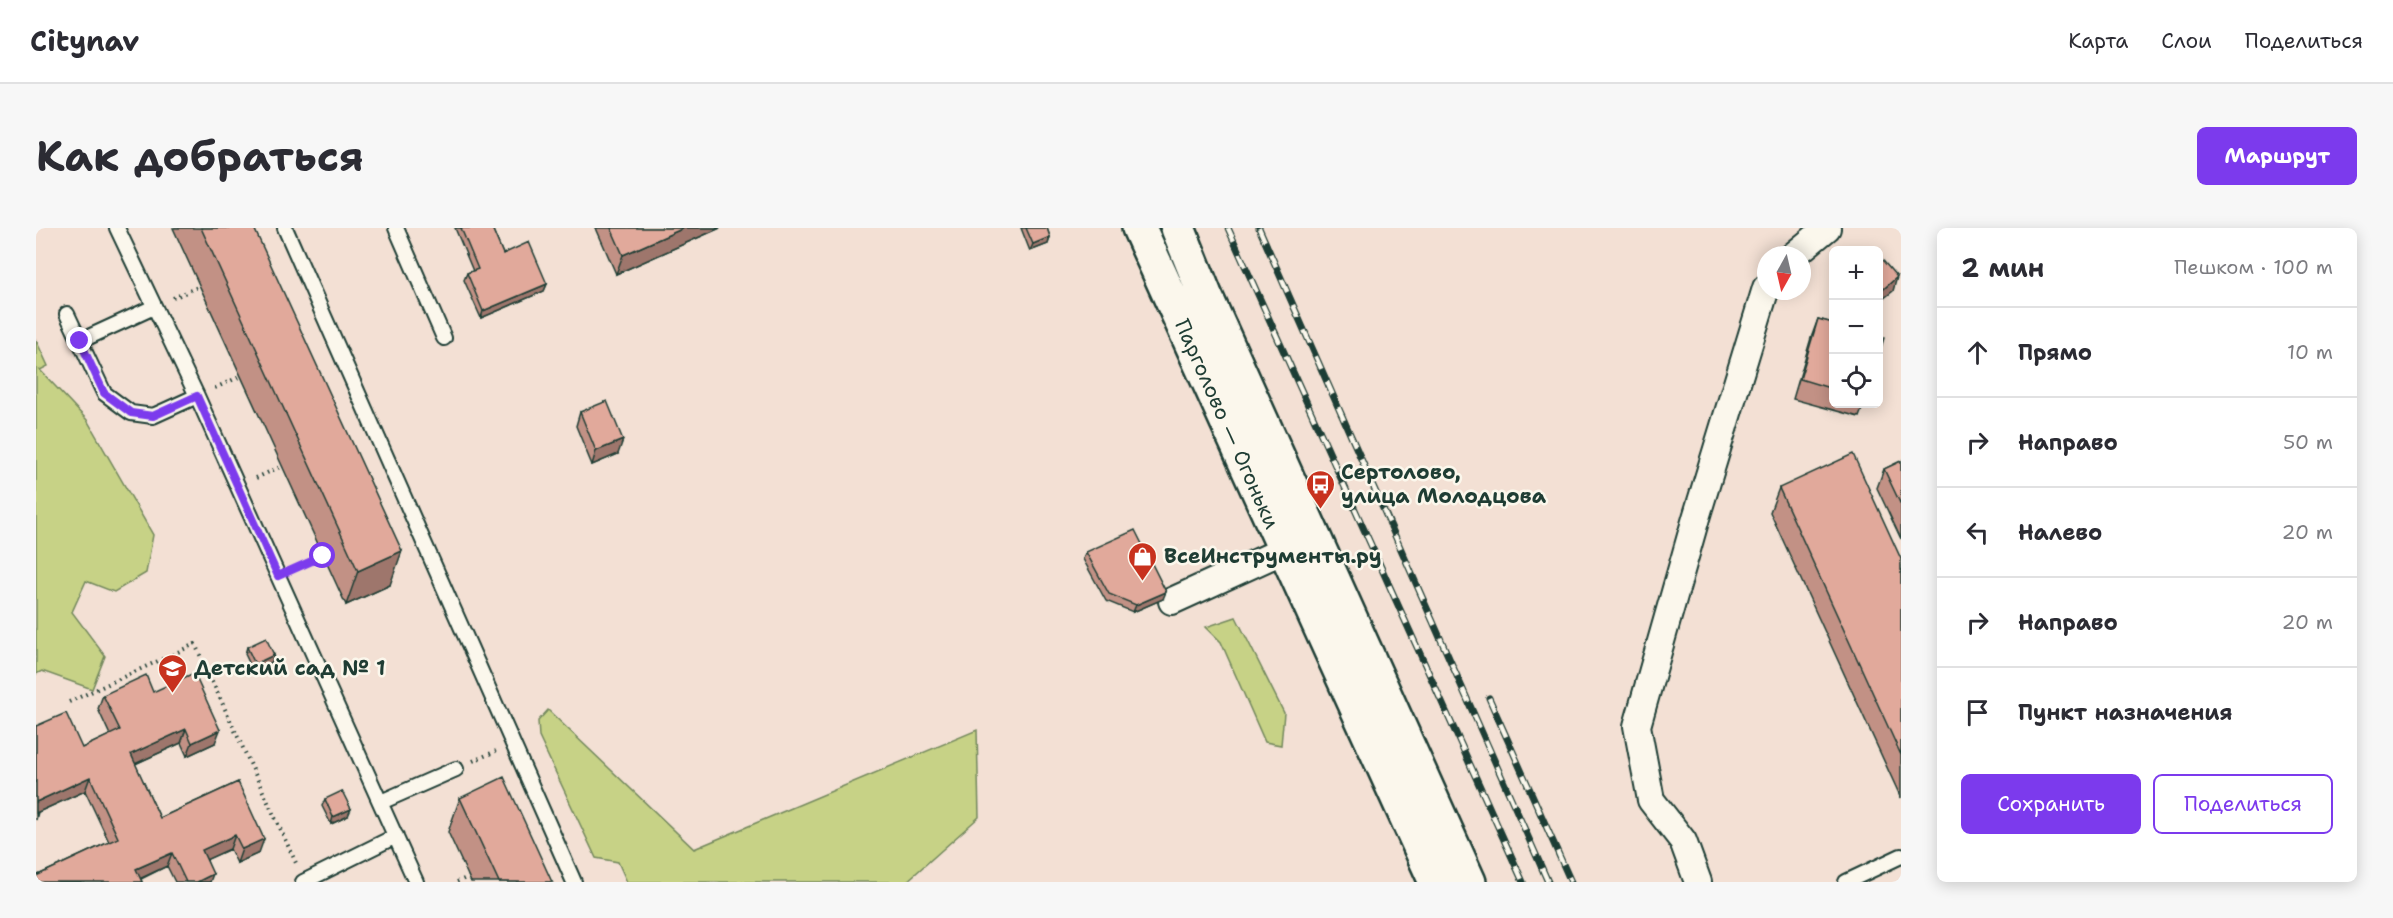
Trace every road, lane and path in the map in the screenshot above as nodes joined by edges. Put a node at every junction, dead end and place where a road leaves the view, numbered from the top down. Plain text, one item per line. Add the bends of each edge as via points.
1 (117, 228) edge
2 (285, 228) edge
3 (396, 228) edge
4 (1139, 228) edge
5 (1178, 228) edge
6 (1827, 228) edge
7 (1805, 246) edge
8 (200, 286) dead end
9 (1762, 300) edge
10 (154, 307) junction
11 (68, 314) dead end
12 (444, 338) dead end
13 (80, 341) junction
14 (241, 376) dead end
15 (197, 396) junction
16 (282, 466) dead end
17 (238, 486) junction
18 (1284, 550) junction
19 (323, 556) dead end
20 (278, 576) junction
21 (1172, 601) dead end
22 (69, 702) dead end
23 (512, 743) junction
24 (456, 768) joint
25 (381, 802) junction
26 (396, 836) junction
27 (1901, 856) edge
28 (469, 877) dead end
29 (413, 881) edge
30 (304, 882) edge
31 (457, 882) edge
32 (574, 882) edge
33 (1436, 882) edge
34 (1469, 882) edge
35 (1698, 882) edge
36 (1846, 882) edge

1 - 10 lane
2 - 23 lane
3 - 12 lane
4 - 18 main road, Парголово — Огоньки
5 - 34 main road, Парголово — Огоньки
6 - 7 street
8 - 10 path
9 - 35 street via 1637,726 1651,800 1683,841
10 - 13 lane
10 - 15 lane
11 - 13 lane
13 - 15 lane via 104,393 131,413 153,416
14 - 15 path
15 - 17 lane
16 - 17 path
17 - 20 lane
18 - 21 street
18 - 33 main road, Парголово — Огоньки
19 - 20 path
20 - 25 lane
22 - 30 path via 195,644
23 - 24 path
23 - 32 lane
24 - 25 lane
25 - 26 lane
26 - 29 lane
26 - 30 lane
27 - 36 lane
28 - 31 path

